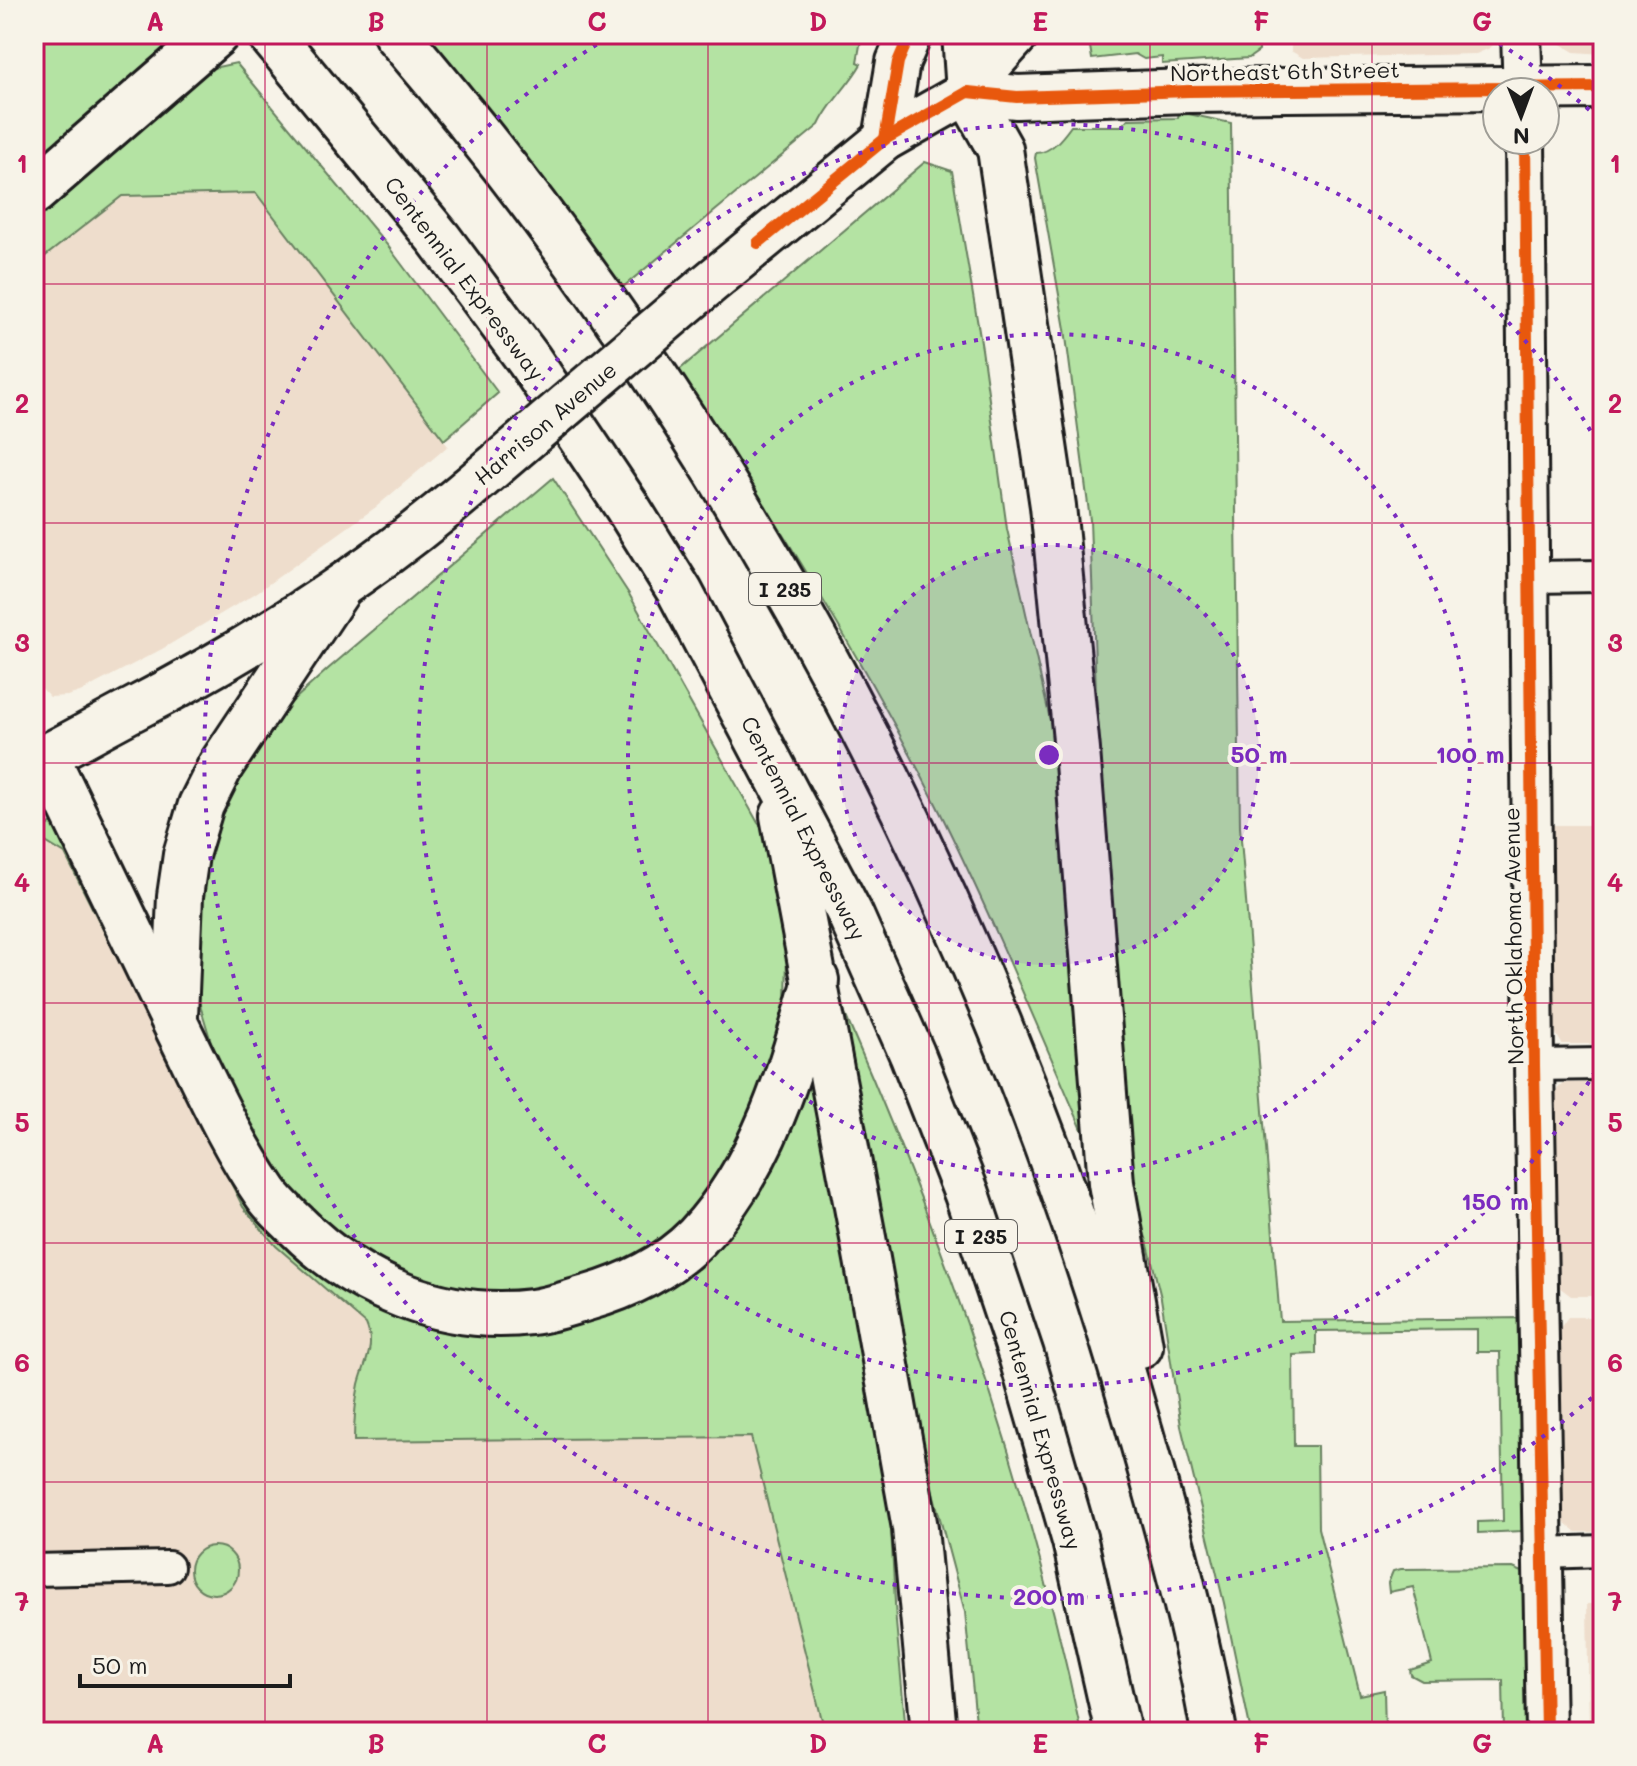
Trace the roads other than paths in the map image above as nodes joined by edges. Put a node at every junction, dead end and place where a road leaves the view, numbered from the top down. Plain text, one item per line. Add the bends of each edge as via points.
1 (216, 34) edge
2 (270, 34) edge
3 (396, 34) edge
4 (910, 34) edge
5 (964, 34) edge
6 (1020, 34) edge
7 (1521, 34) edge
8 (1522, 76) edge
9 (1603, 87) edge
10 (1561, 89) edge
11 (1481, 90) edge
12 (968, 92) junction
13 (885, 139) junction
14 (1525, 156) edge
15 (34, 192) edge
16 (1603, 576) edge
17 (1530, 577) junction
18 (337, 591) junction
19 (38, 750) edge
20 (773, 766) junction
21 (816, 980) junction
22 (175, 1022) junction
23 (1603, 1064) edge
24 (1534, 1065) junction
25 (1603, 1551) edge
26 (1543, 1553) junction
27 (1176, 1558) junction
28 (168, 1567) dead end
29 (34, 1570) edge
30 (934, 1732) edge
31 (1118, 1732) edge
32 (1214, 1732) edge
33 (1546, 1732) edge

1 - 15 highway
2 - 20 highway, Centennial Expressway / I 235 via 439,239 529,360 680,592
3 - 27 highway, I 235 via 451,97 580,268 680,412 815,640 903,807 982,978 1069,1203
4 - 13 main road via 898,62
5 - 12 main road
6 - 12 street, Harrison Avenue
7 - 8 street
9 - 10 main road, Northeast 6th Street
11 - 12 main road, Northeast 6th Street via 1017,97
12 - 13 main road, Harrison Avenue
12 - 27 highway via 1000,149 1053,506 1111,1183
13 - 18 main road, Harrison Avenue, bridge via 416,533
14 - 17 street, North Oklahoma Avenue
16 - 17 street
17 - 24 street, North Oklahoma Avenue
18 - 19 main road, Harrison Avenue via 210,668
18 - 22 highway via 221,765 201,805 180,896
19 - 22 highway
20 - 21 highway
20 - 31 highway, Centennial Expressway / I 235 via 850,914 967,1194 1075,1541
21 - 22 highway via 790,1071 757,1151 695,1238 659,1267 615,1290 533,1312 463,1312 423,1303 360,1277 331,1257 267,1195
21 - 30 highway via 915,1528
23 - 24 street
24 - 26 street, North Oklahoma Avenue
25 - 26 street
26 - 33 street, North Oklahoma Avenue
27 - 32 highway, I 235
28 - 29 street

